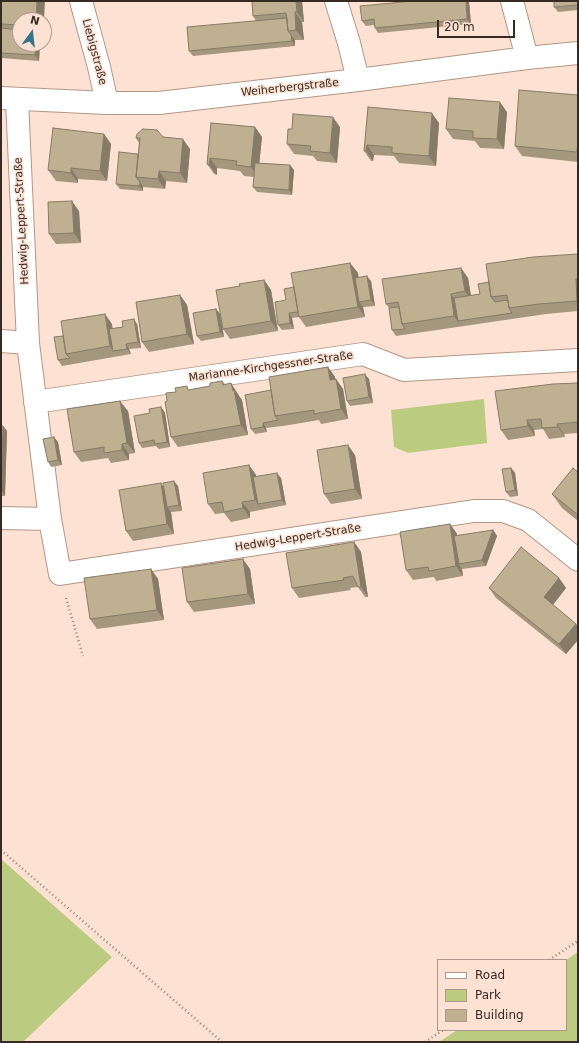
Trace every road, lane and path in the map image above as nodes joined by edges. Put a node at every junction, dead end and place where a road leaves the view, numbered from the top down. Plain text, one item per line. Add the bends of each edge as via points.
1 (81, 1) edge
2 (336, 1) edge
3 (512, 1) edge
4 (578, 53) edge
5 (527, 58) junction
6 (358, 80) junction
7 (9, 99) edge
8 (107, 102) junction
9 (1, 341) edge
10 (28, 343) junction
11 (578, 360) edge
12 (34, 402) junction
13 (1, 518) edge
14 (50, 519) junction
15 (578, 560) edge
16 (60, 574) junction
17 (83, 656) dead end
18 (1, 850) edge
19 (578, 941) edge
20 (551, 959) edge
21 (442, 1031) edge
22 (222, 1042) edge
23 (425, 1042) edge

1 - 8 street, Liebigstraße
2 - 6 street
3 - 5 street
4 - 5 street, Weiherbergstraße
5 - 6 street, Weiherbergstraße
6 - 8 street, Weiherbergstraße via 159,103
7 - 8 street, Weiherbergstraße
7 - 10 street, Hedwig-Leppert-Straße
9 - 10 street
10 - 12 street, Hedwig-Leppert-Straße
11 - 12 street, Marianne-Kirchgessner-Straße via 404,370 364,354
12 - 14 street, Hedwig-Leppert-Straße
13 - 14 street
14 - 16 street, Hedwig-Leppert-Straße
15 - 16 street, Hedwig-Leppert-Straße via 528,520 503,511 474,511
16 - 17 path
18 - 22 path
19 - 20 path
21 - 23 path

